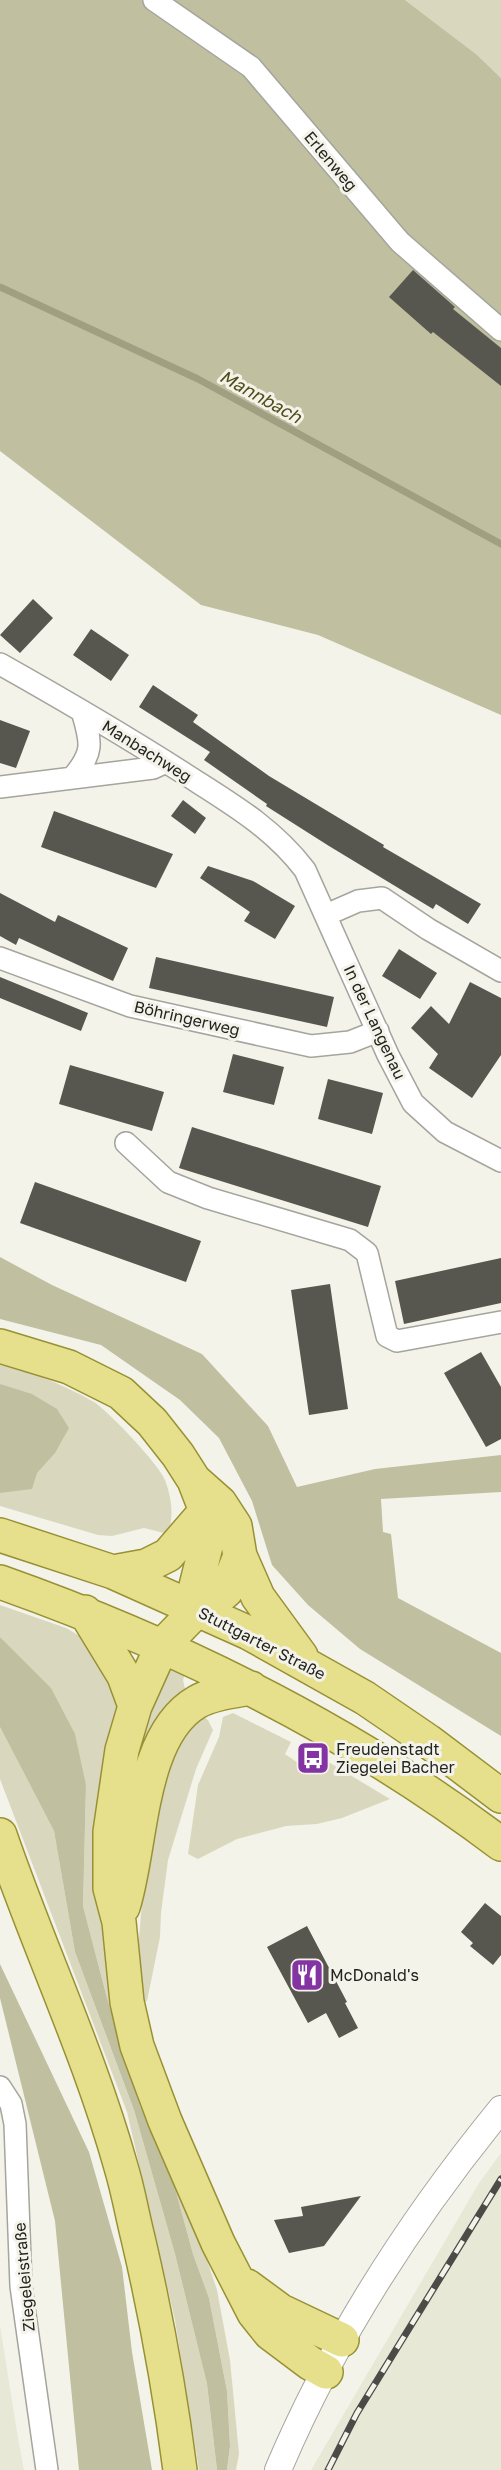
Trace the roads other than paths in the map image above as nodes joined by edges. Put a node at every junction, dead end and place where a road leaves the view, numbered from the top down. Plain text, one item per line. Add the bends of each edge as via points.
1 (154, 0) edge
2 (501, 330) edge
3 (0, 664) edge
4 (82, 711) junction
5 (166, 762) junction
6 (72, 778) junction
7 (0, 787) edge
8 (287, 847) joint
9 (326, 915) junction
10 (0, 958) edge
11 (501, 971) edge
12 (378, 1031) junction
13 (126, 1143) dead end
14 (501, 1161) edge
15 (501, 1322) edge
16 (0, 1346) edge
17 (194, 1480) junction
18 (206, 1511) junction
19 (0, 1535) edge
20 (240, 1556) junction
21 (113, 1572) junction
22 (0, 1582) edge
23 (198, 1609) junction
24 (85, 1612) junction
25 (162, 1646) junction
26 (308, 1665) junction
27 (250, 1688) junction
28 (135, 1706) junction
29 (500, 1795) edge
30 (0, 1835) edge
31 (501, 1844) edge
32 (8, 1870) edge
33 (118, 1922) junction
34 (0, 2087) edge
35 (501, 2109) edge
36 (238, 2280) junction
37 (342, 2340) junction
38 (326, 2372) junction
39 (47, 2470) edge
40 (180, 2470) edge
41 (278, 2470) edge

1 - 2 street, Erlenweg via 251,67 400,242
3 - 4 street, Manbachweg
4 - 5 street, Manbachweg
4 - 6 street via 90,739 86,763
5 - 6 street via 153,768
5 - 8 street, Manbachweg via 270,831
6 - 7 street
8 - 9 street, In der Langenau via 305,870
9 - 11 street via 358,901 382,898
9 - 12 street, In der Langenau
10 - 12 street, Böhringerweg via 130,1006 311,1046 350,1042
12 - 14 street, In der Langenau via 413,1102 445,1132
13 - 15 street via 168,1182 207,1198 350,1240 367,1253 387,1336 397,1341
16 - 17 main road via 69,1367 120,1393 152,1422
17 - 18 main road
17 - 20 main road via 220,1503 235,1526
18 - 21 main road via 168,1556 146,1566
18 - 23 main road via 207,1538 194,1594
19 - 21 main road, Stuttgarter Straße
20 - 23 main road via 226,1591
20 - 26 main road via 258,1597
21 - 23 main road, Stuttgarter Straße
22 - 24 main road
23 - 25 main road
23 - 26 main road, Stuttgarter Straße
24 - 25 main road
24 - 28 main road via 124,1676
25 - 27 main road
25 - 28 main road
26 - 29 main road, Stuttgarter Straße via 365,1698
27 - 31 main road via 362,1750
27 - 33 main road via 198,1701 168,1727 150,1778 137,1830 131,1884
28 - 33 main road via 122,1750 110,1832 110,1888
30 - 32 main road
32 - 40 main road via 68,2011 122,2167 153,2303
33 - 36 main road via 127,2002 137,2046 165,2121
34 - 39 street, Ziegeleistraße via 11,2104 15,2124 21,2286
35 - 37 street via 400,2245
36 - 37 main road via 282,2311
36 - 38 main road via 254,2313 270,2333
37 - 38 street
38 - 41 street

